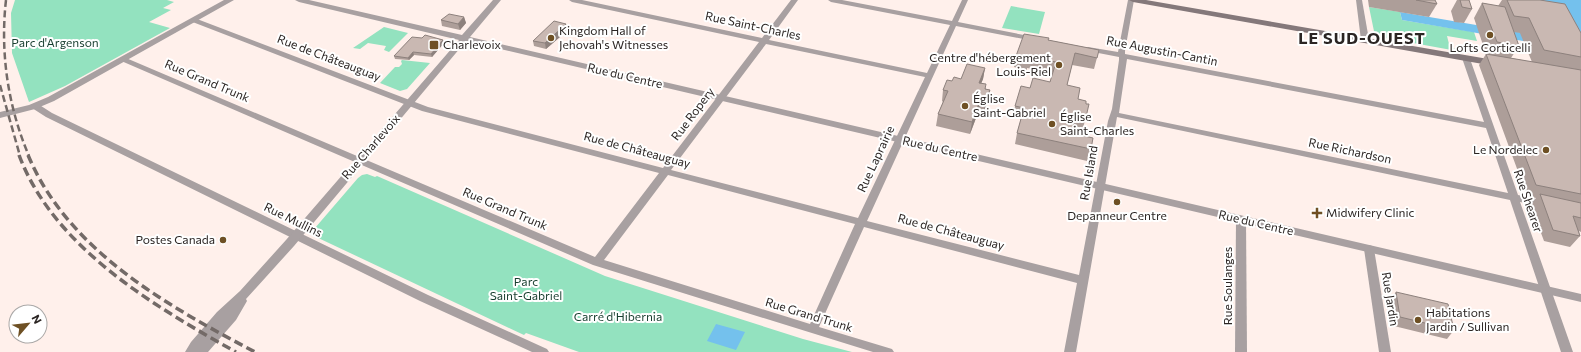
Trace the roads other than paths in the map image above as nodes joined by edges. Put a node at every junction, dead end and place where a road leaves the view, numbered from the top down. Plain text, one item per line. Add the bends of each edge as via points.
1 (230, 0) edge
2 (299, 0) edge
3 (497, 0) edge
4 (572, 0) edge
5 (795, 0) edge
6 (831, 0) edge
7 (965, 0) edge
8 (1132, 0) edge
9 (1359, 0) edge
10 (194, 21) junction
11 (954, 24) junction
12 (464, 38) junction
13 (765, 40) junction
14 (1039, 40) edge
15 (1365, 40) junction
16 (1083, 48) edge
17 (1122, 56) junction
18 (1466, 58) junction
19 (123, 60) junction
20 (1505, 65) edge
21 (929, 76) junction
22 (721, 98) junction
23 (409, 102) junction
24 (35, 106) junction
25 (1114, 114) junction
26 (0, 115) edge
27 (1489, 126) junction
28 (899, 140) junction
29 (360, 160) junction
30 (666, 171) junction
31 (1100, 186) junction
32 (1513, 198) junction
33 (1554, 206) edge
34 (1241, 219) junction
35 (861, 222) junction
36 (296, 236) junction
37 (1369, 249) junction
38 (596, 262) junction
39 (1082, 280) junction
40 (1545, 290) junction
41 (244, 294) junction
42 (1581, 298) edge
43 (813, 329) junction
44 (191, 352) edge
45 (200, 352) edge
46 (543, 352) edge
47 (888, 352) edge
48 (1070, 352) edge
49 (1241, 352) edge
50 (1386, 352) edge
51 (1567, 352) edge

1 - 10 street
2 - 12 street, Rue du Centre
3 - 12 street, Rue Charlevoix
4 - 13 street, Rue Saint-Charles
5 - 13 street, Rue Ropery
6 - 11 street
7 - 11 street, Rue Laprairie
8 - 15 main road
8 - 17 street, Rue Island via 1120,50
9 - 15 street
10 - 19 street
10 - 23 street, Rue de Châteauguay
11 - 14 street
11 - 21 street, Rue Laprairie
12 - 22 street, Rue du Centre
12 - 23 street, Rue Charlevoix
13 - 21 street, Rue Saint-Charles
13 - 22 street, Rue Ropery
15 - 18 main road
16 - 17 street, Rue Augustin-Cantin
17 - 25 street, Rue Island
17 - 27 street, Rue Augustin-Cantin
18 - 20 main road
18 - 27 street, Rue Shearer
19 - 24 street
19 - 29 street, Rue Grand Trunk
21 - 28 street, Rue Laprairie
22 - 28 street, Rue du Centre
22 - 30 street, Rue Ropery
23 - 29 street, Rue Charlevoix
23 - 30 street, Rue de Châteauguay via 432,111
24 - 26 street
24 - 36 street, Rue Mullins via 49,116
25 - 31 street, Rue Island
25 - 32 street, Rue Richardson
27 - 32 street, Rue Shearer
28 - 31 street, Rue du Centre
28 - 35 street, Rue Laprairie
29 - 36 street, Rue Charlevoix
29 - 38 street, Rue Grand Trunk
30 - 35 street, Rue de Châteauguay
30 - 38 street, Rue Ropery
31 - 34 street, Rue du Centre
31 - 39 street, Rue Island
32 - 33 street, Rue Richardson
32 - 40 street, Rue Shearer
34 - 37 street, Rue du Centre
34 - 49 street, Rue Soulanges
35 - 39 street, Rue de Châteauguay
35 - 43 street, Rue Laprairie
36 - 41 street, Rue Charlevoix
36 - 46 street, Rue Mullins
37 - 40 street, Rue du Centre
37 - 50 street, Rue Jardin
38 - 43 street, Rue Grand Trunk
39 - 48 street, Rue Island
40 - 42 street, Rue du Centre
40 - 51 street, Rue Shearer
41 - 44 street, Rue Charlevoix via 221,315
41 - 45 street, Rue Charlevoix via 232,316
43 - 47 street, Rue Grand Trunk

